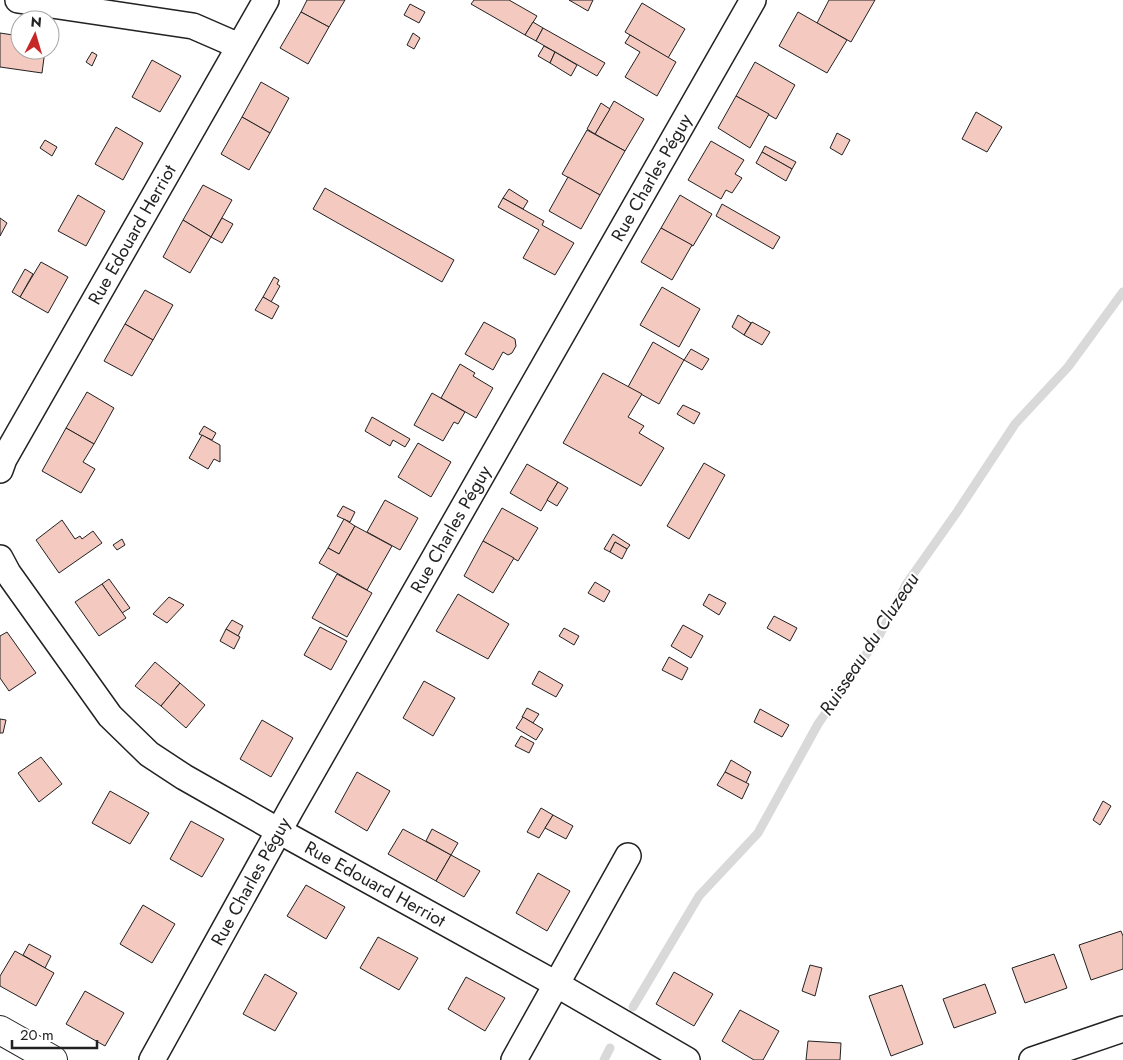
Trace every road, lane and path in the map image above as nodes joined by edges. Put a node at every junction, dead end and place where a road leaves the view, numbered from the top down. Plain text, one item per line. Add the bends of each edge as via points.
1 (18, 0) edge
2 (266, 0) edge
3 (752, 0) edge
4 (239, 46) junction
5 (0, 470) edge
6 (0, 558) edge
7 (279, 831) junction
8 (628, 856) dead end
9 (556, 984) junction
10 (1123, 1029) edge
11 (0, 1030) edge
12 (53, 1060) edge
13 (152, 1060) edge
14 (514, 1060) edge
15 (687, 1060) edge
16 (1032, 1060) edge

1 - 4 street via 193,26
2 - 4 street, Rue Edouard Herriot
3 - 7 street, Rue Charles Péguy
4 - 5 street, Rue Edouard Herriot
6 - 7 street, Rue Edouard Herriot via 110,716 149,754
7 - 9 street, Rue Edouard Herriot
7 - 13 street, Rue Charles Péguy
8 - 9 street
9 - 14 street
9 - 15 street, Rue Edouard Herriot
10 - 16 street
11 - 12 main road

